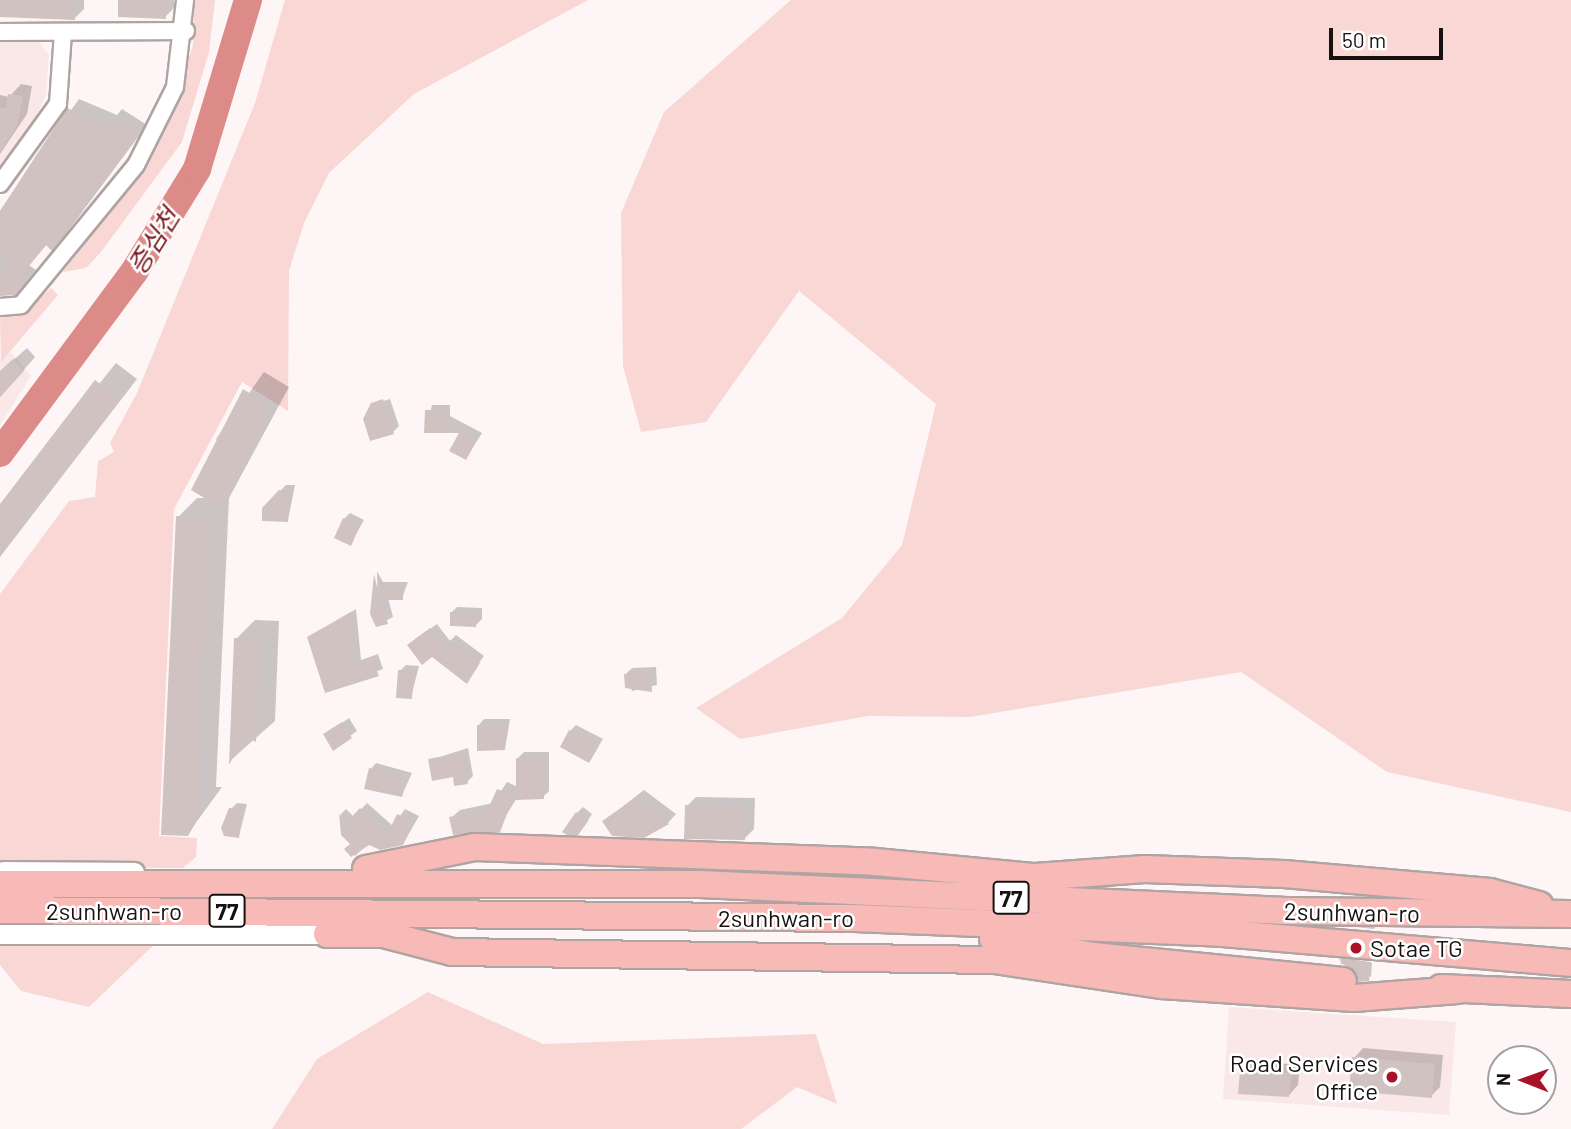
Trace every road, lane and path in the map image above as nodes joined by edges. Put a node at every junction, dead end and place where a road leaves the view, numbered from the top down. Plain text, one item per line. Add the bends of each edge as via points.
1 (185, 0) edge
2 (186, 31) junction
3 (0, 32) edge
4 (63, 33) junction
5 (0, 184) edge
6 (0, 307) edge
7 (0, 871) edge
8 (327, 874) joint
9 (0, 884) edge
10 (0, 910) edge
11 (1571, 914) edge
12 (828, 922) junction
13 (0, 934) edge
14 (327, 934) joint
15 (1571, 963) edge
16 (1458, 990) junction
17 (1571, 994) edge

1 - 2 street
2 - 4 street
2 - 6 street via 175,87 136,165 21,304
3 - 4 street
4 - 5 street via 58,104
7 - 8 street
8 - 11 highway via 409,864 475,847 875,862 1035,877 1145,869 1284,874 1490,892
9 - 11 highway, 2sunhwan-ro / 77 via 700,884 1286,911
10 - 12 highway, 2sunhwan-ro / 77 via 455,913
12 - 15 highway, 2sunhwan-ro / 77 via 1221,933
12 - 16 highway, 77 via 1198,968
13 - 14 street
14 - 16 highway via 383,934 452,952 994,960 1162,985 1354,998
16 - 17 highway, 77

